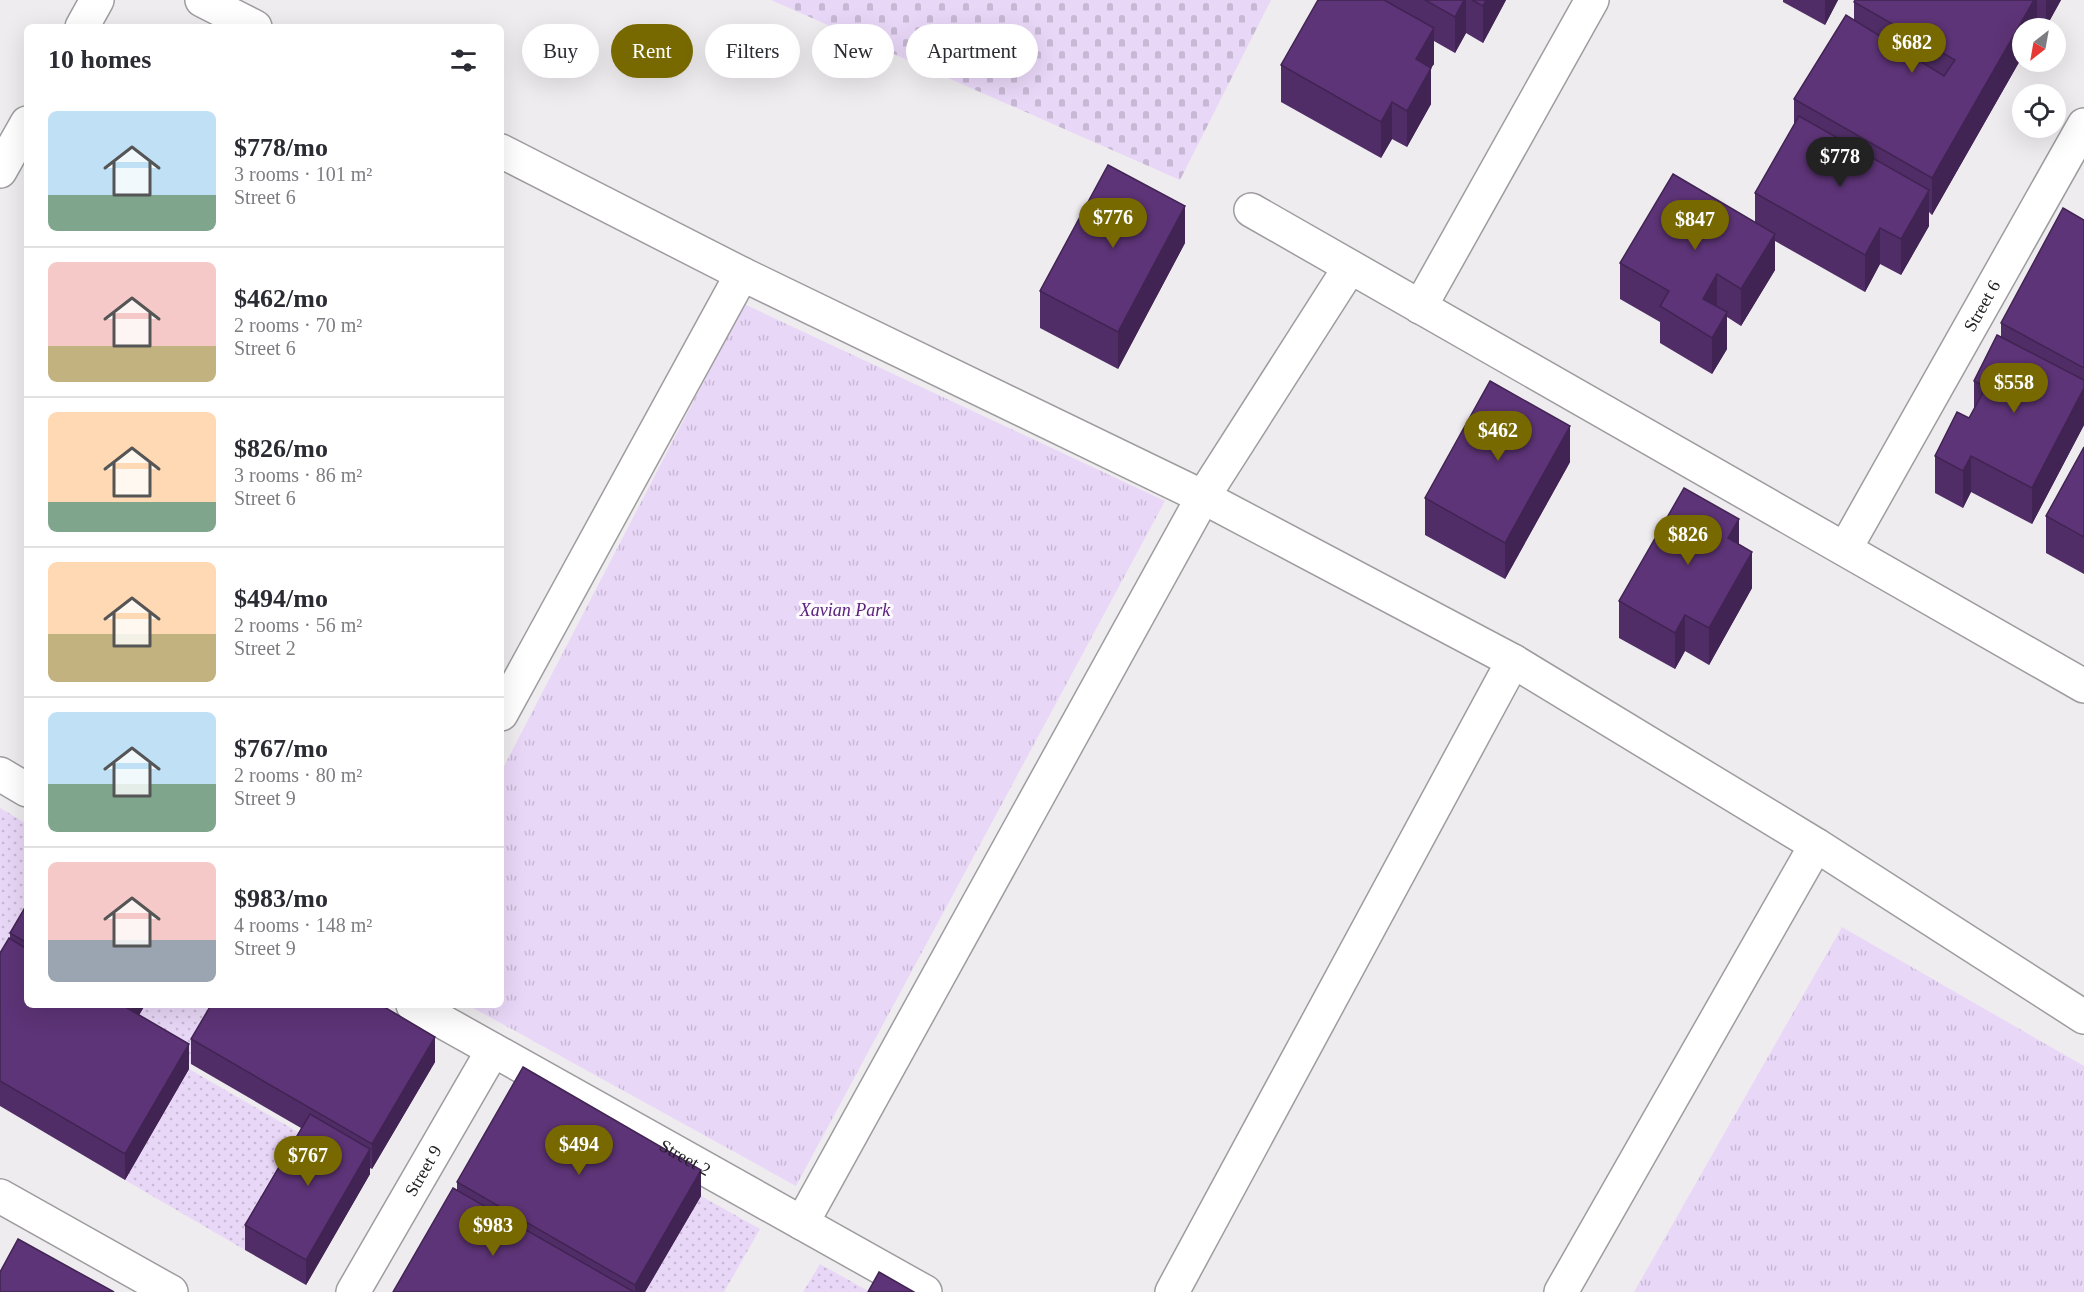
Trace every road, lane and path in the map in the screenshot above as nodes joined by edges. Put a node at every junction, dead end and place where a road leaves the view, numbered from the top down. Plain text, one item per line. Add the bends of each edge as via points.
1 (97, 0) edge
2 (202, 0) edge
3 (1592, 0) edge
4 (84, 24) edge
5 (249, 24) edge
6 (24, 128) edge
7 (2083, 130) edge
8 (504, 153) edge
9 (0, 171) edge
10 (1251, 210) dead end
11 (1350, 267) junction
12 (742, 274) junction
13 (1420, 307) junction
14 (1203, 497) junction
15 (1845, 549) junction
16 (1513, 661) junction
17 (2084, 686) edge
18 (504, 709) edge
19 (0, 774) edge
20 (24, 787) edge
21 (1816, 845) junction
22 (418, 1008) edge
23 (2084, 1017) edge
24 (493, 1050) junction
25 (0, 1196) edge
26 (802, 1223) junction
27 (171, 1292) edge
28 (353, 1292) edge
29 (925, 1292) edge
30 (1172, 1292) edge
31 (1561, 1292) edge

1 - 4 street
2 - 5 street
3 - 13 street
6 - 9 street
7 - 15 street, Street 6
8 - 12 street
10 - 11 street
11 - 13 street
11 - 14 street
12 - 14 street
12 - 18 street
13 - 15 street
14 - 16 street
14 - 26 street
15 - 17 street
16 - 21 street
16 - 30 street
19 - 20 street
21 - 23 street
21 - 31 street
22 - 24 street, Street 2
24 - 26 street, Street 2
24 - 28 street, Street 9
25 - 27 street
26 - 29 street, Street 2

